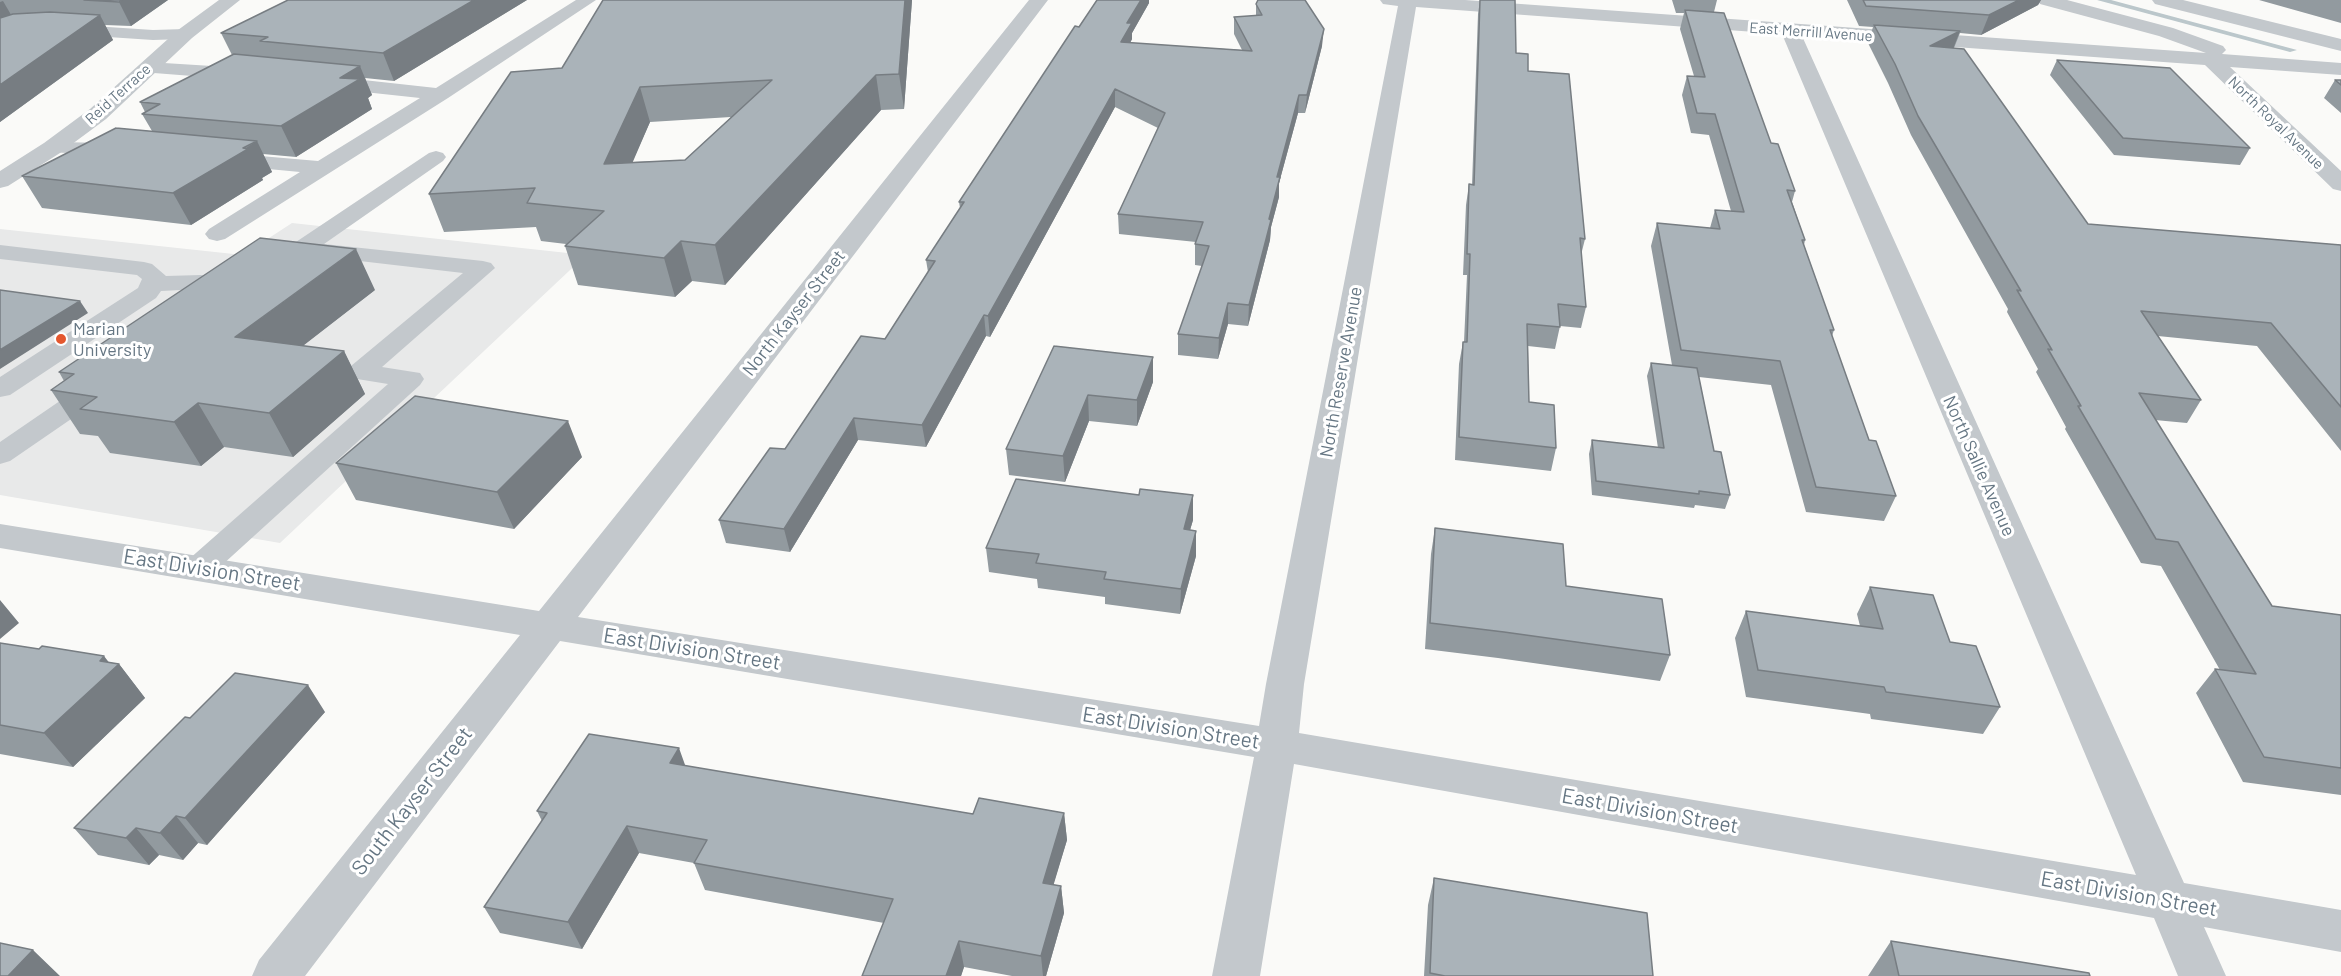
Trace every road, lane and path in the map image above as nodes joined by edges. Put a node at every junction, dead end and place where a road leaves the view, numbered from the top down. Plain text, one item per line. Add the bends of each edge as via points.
1 (231, 0) edge
2 (588, 0) edge
3 (1039, 0) edge
4 (1402, 0) edge
5 (2046, 0) edge
6 (2161, 0) edge
7 (1790, 31) junction
8 (185, 33) junction
9 (0, 41) edge
10 (2341, 45) edge
11 (2211, 60) junction
12 (2250, 62) junction
13 (148, 68) junction
14 (2341, 69) edge
15 (259, 75) edge
16 (304, 80) edge
17 (441, 94) junction
18 (52, 148) junction
19 (133, 150) edge
20 (204, 157) edge
21 (436, 157) dead end
22 (322, 168) junction
23 (0, 181) edge
24 (2341, 184) edge
25 (217, 234) dead end
26 (303, 248) junction
27 (0, 252) edge
28 (259, 278) junction
29 (154, 284) junction
30 (213, 309) edge
31 (116, 375) edge
32 (0, 389) edge
33 (0, 455) edge
34 (0, 536) edge
35 (199, 568) junction
36 (548, 626) junction
37 (1277, 745) junction
38 (2169, 902) junction
39 (2341, 931) edge
40 (276, 976) edge
41 (1236, 976) edge
42 (2202, 976) edge

1 - 8 street, Reid Terrace
2 - 17 lane
3 - 36 street, North Kayser Street
4 - 7 street, East Merrill Avenue
4 - 37 street, North Reserve Avenue via 1405,12
5 - 12 street via 2166,32
6 - 10 street
7 - 11 street, East Merrill Avenue
7 - 38 street, North Sallie Avenue
8 - 9 lane via 43,30 23,31
8 - 13 street, Reid Terrace
11 - 12 street, East Merrill Avenue
11 - 24 street, North Royal Avenue
12 - 14 street, East Merrill Avenue
13 - 15 lane
13 - 18 street, Reid Terrace via 98,114
16 - 17 lane
17 - 22 lane
18 - 19 lane
18 - 23 street, Reid Terrace
20 - 22 lane
21 - 26 lane
22 - 25 lane
26 - 28 lane
26 - 35 lane via 483,268 360,372 410,379
27 - 29 lane via 144,269 154,276
28 - 29 lane
28 - 30 lane
29 - 32 lane via 116,315
31 - 33 lane
34 - 35 street, East Division Street
35 - 36 street, East Division Street
36 - 37 street, East Division Street
36 - 40 street, South Kayser Street
37 - 38 street, East Division Street
37 - 41 street, North Reserve Avenue
38 - 39 street, East Division Street
38 - 42 street, North Sallie Avenue

